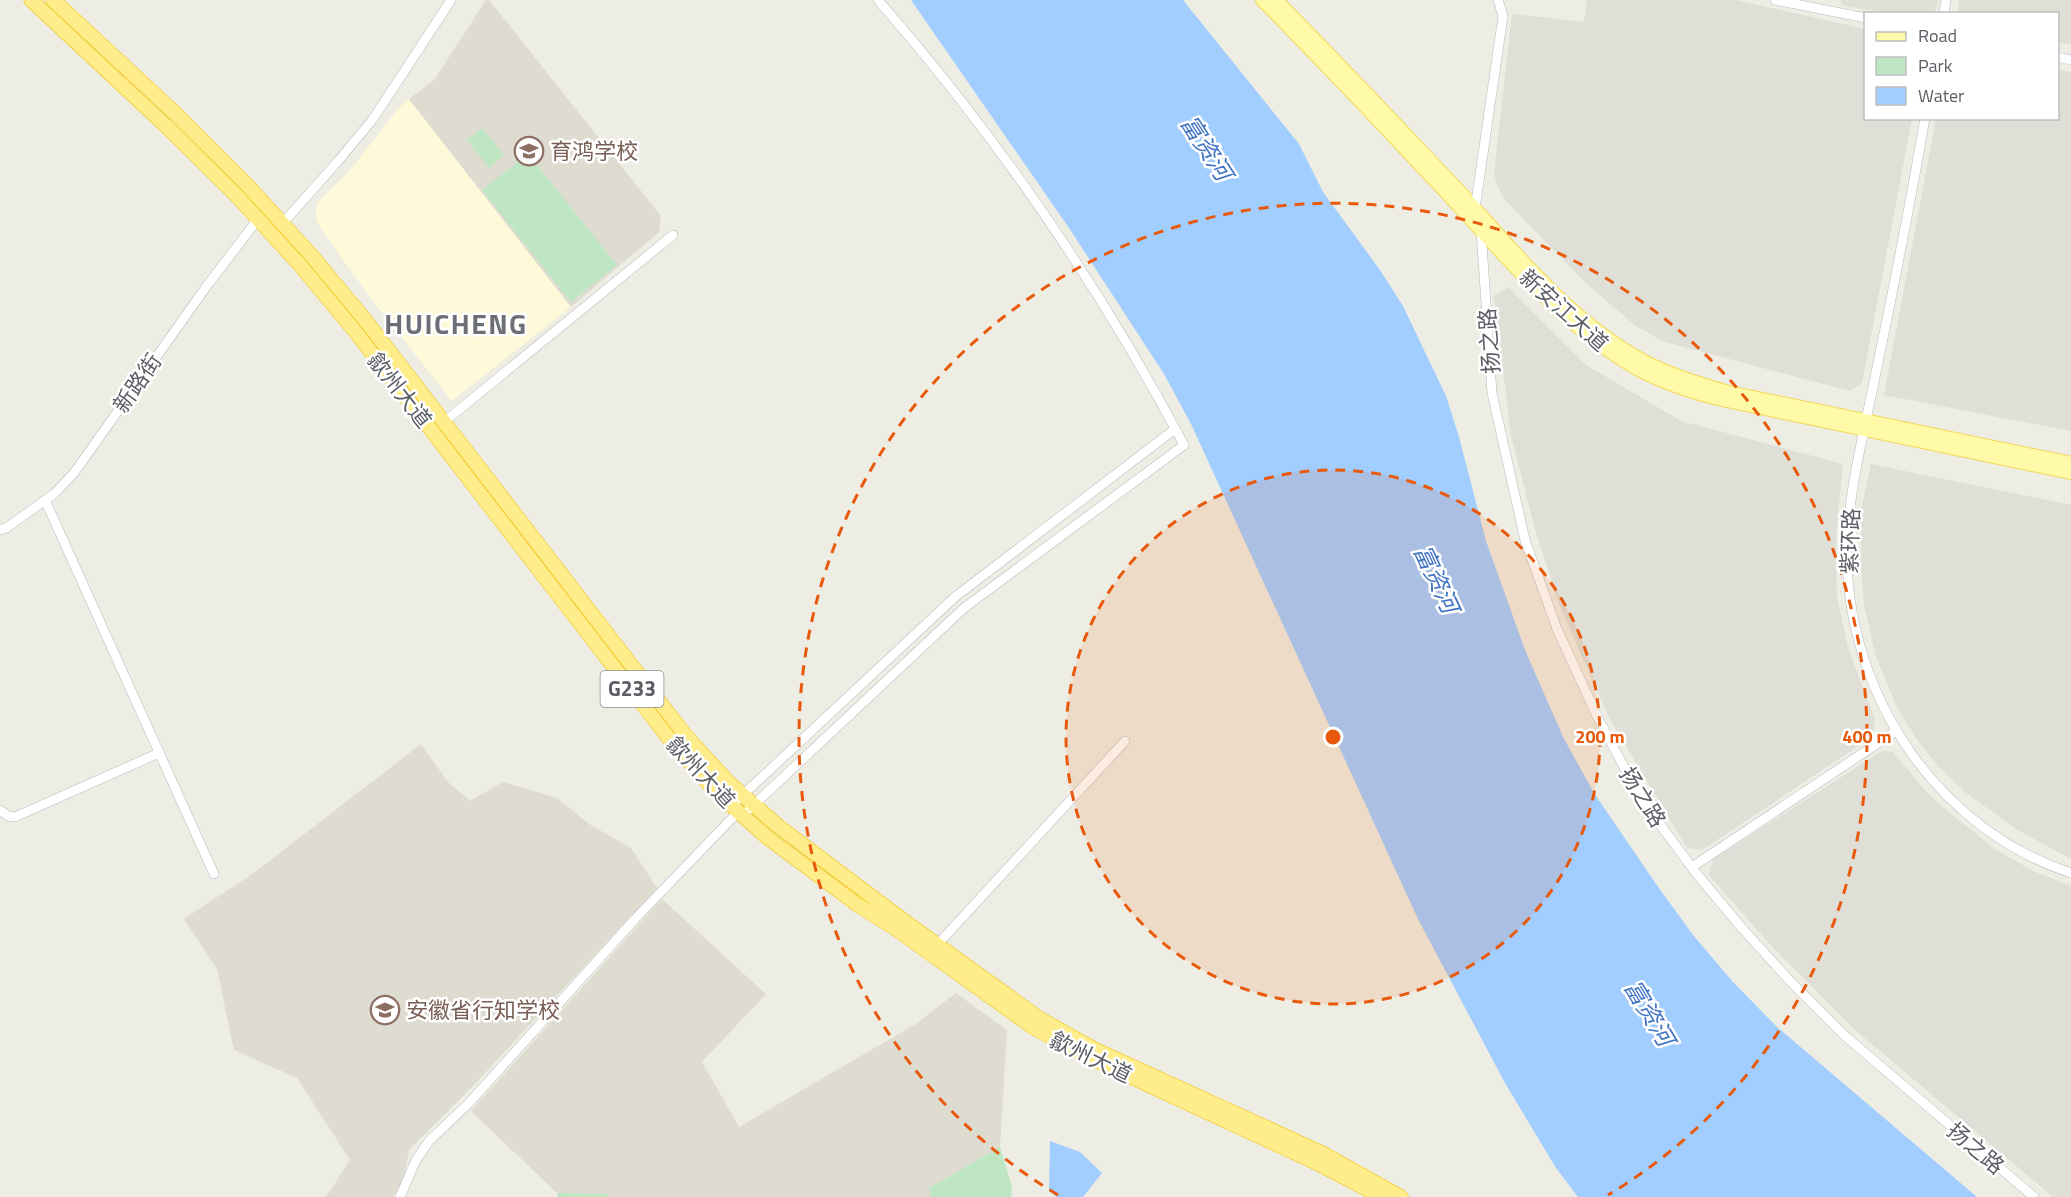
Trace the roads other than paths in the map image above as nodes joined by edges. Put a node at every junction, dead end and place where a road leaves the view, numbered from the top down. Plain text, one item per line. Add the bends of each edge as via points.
1 (31, 0) edge
2 (53, 0) edge
3 (451, 0) edge
4 (879, 0) edge
5 (1262, 0) edge
6 (1276, 0) edge
7 (1498, 0) edge
8 (1775, 0) edge
9 (1864, 18) edge
10 (1925, 120) edge
11 (1475, 209) junction
12 (258, 219) junction
13 (283, 223) junction
14 (1481, 229) junction
15 (673, 235) dead end
16 (444, 422) junction
17 (1865, 425) junction
18 (1175, 429) junction
19 (2071, 463) edge
20 (2071, 473) edge
21 (45, 500) junction
22 (0, 530) edge
23 (1896, 731) junction
24 (1125, 741) dead end
25 (159, 753) junction
26 (742, 796) junction
27 (754, 806) junction
28 (0, 810) edge
29 (737, 811) junction
30 (1692, 867) junction
31 (2071, 873) edge
32 (214, 874) dead end
33 (937, 945) junction
34 (400, 1197) edge
35 (1382, 1197) edge
36 (1401, 1197) edge
37 (2034, 1197) edge

1 - 12 highway, 歙州大道 / G233 via 202,160
2 - 13 highway, 歙州大道 / G233 via 213,149
3 - 13 street via 373,119
4 - 18 street via 953,92 1059,237 1124,338
5 - 14 main road, 新安江大道
6 - 11 main road, 新安江大道
7 - 11 street via 1503,16
8 - 9 street
10 - 17 street, 紫环路
11 - 17 main road, 新安江大道 via 1569,307 1644,361 1712,387
12 - 21 street, 新路街 via 74,473
12 - 29 highway, 歙州大道 / G233 via 354,330 674,745
13 - 16 highway, 歙州大道 / G233 via 346,296
14 - 17 main road, 新安江大道 via 1563,315 1640,370 1709,397
14 - 30 street, 扬之路 via 1492,393 1535,572 1612,746 1656,819
15 - 16 street
16 - 26 highway, 歙州大道 / G233 via 686,736
17 - 19 main road, 新安江大道
17 - 20 main road, 新安江大道
17 - 23 street, 紫环路 via 1849,516 1848,580 1854,626 1866,667
18 - 26 street via 955,597
18 - 27 street via 1184,445 964,608
21 - 22 street, 新路街
21 - 25 street
23 - 30 street
23 - 31 street, 紫环路 via 1930,778 1967,815 2009,845
24 - 33 street
25 - 28 street via 15,817
25 - 32 street
26 - 27 highway, 歙州大道 / G233
26 - 29 street
27 - 29 street
27 - 33 highway, 歙州大道 / G233
29 - 34 street via 469,1103 429,1141
29 - 35 highway, 歙州大道 / G233 via 858,905 1042,1033
30 - 37 street, 扬之路 via 1764,953 1844,1035
33 - 36 highway, 歙州大道 / G233 via 1018,1005 1063,1032 1324,1154

